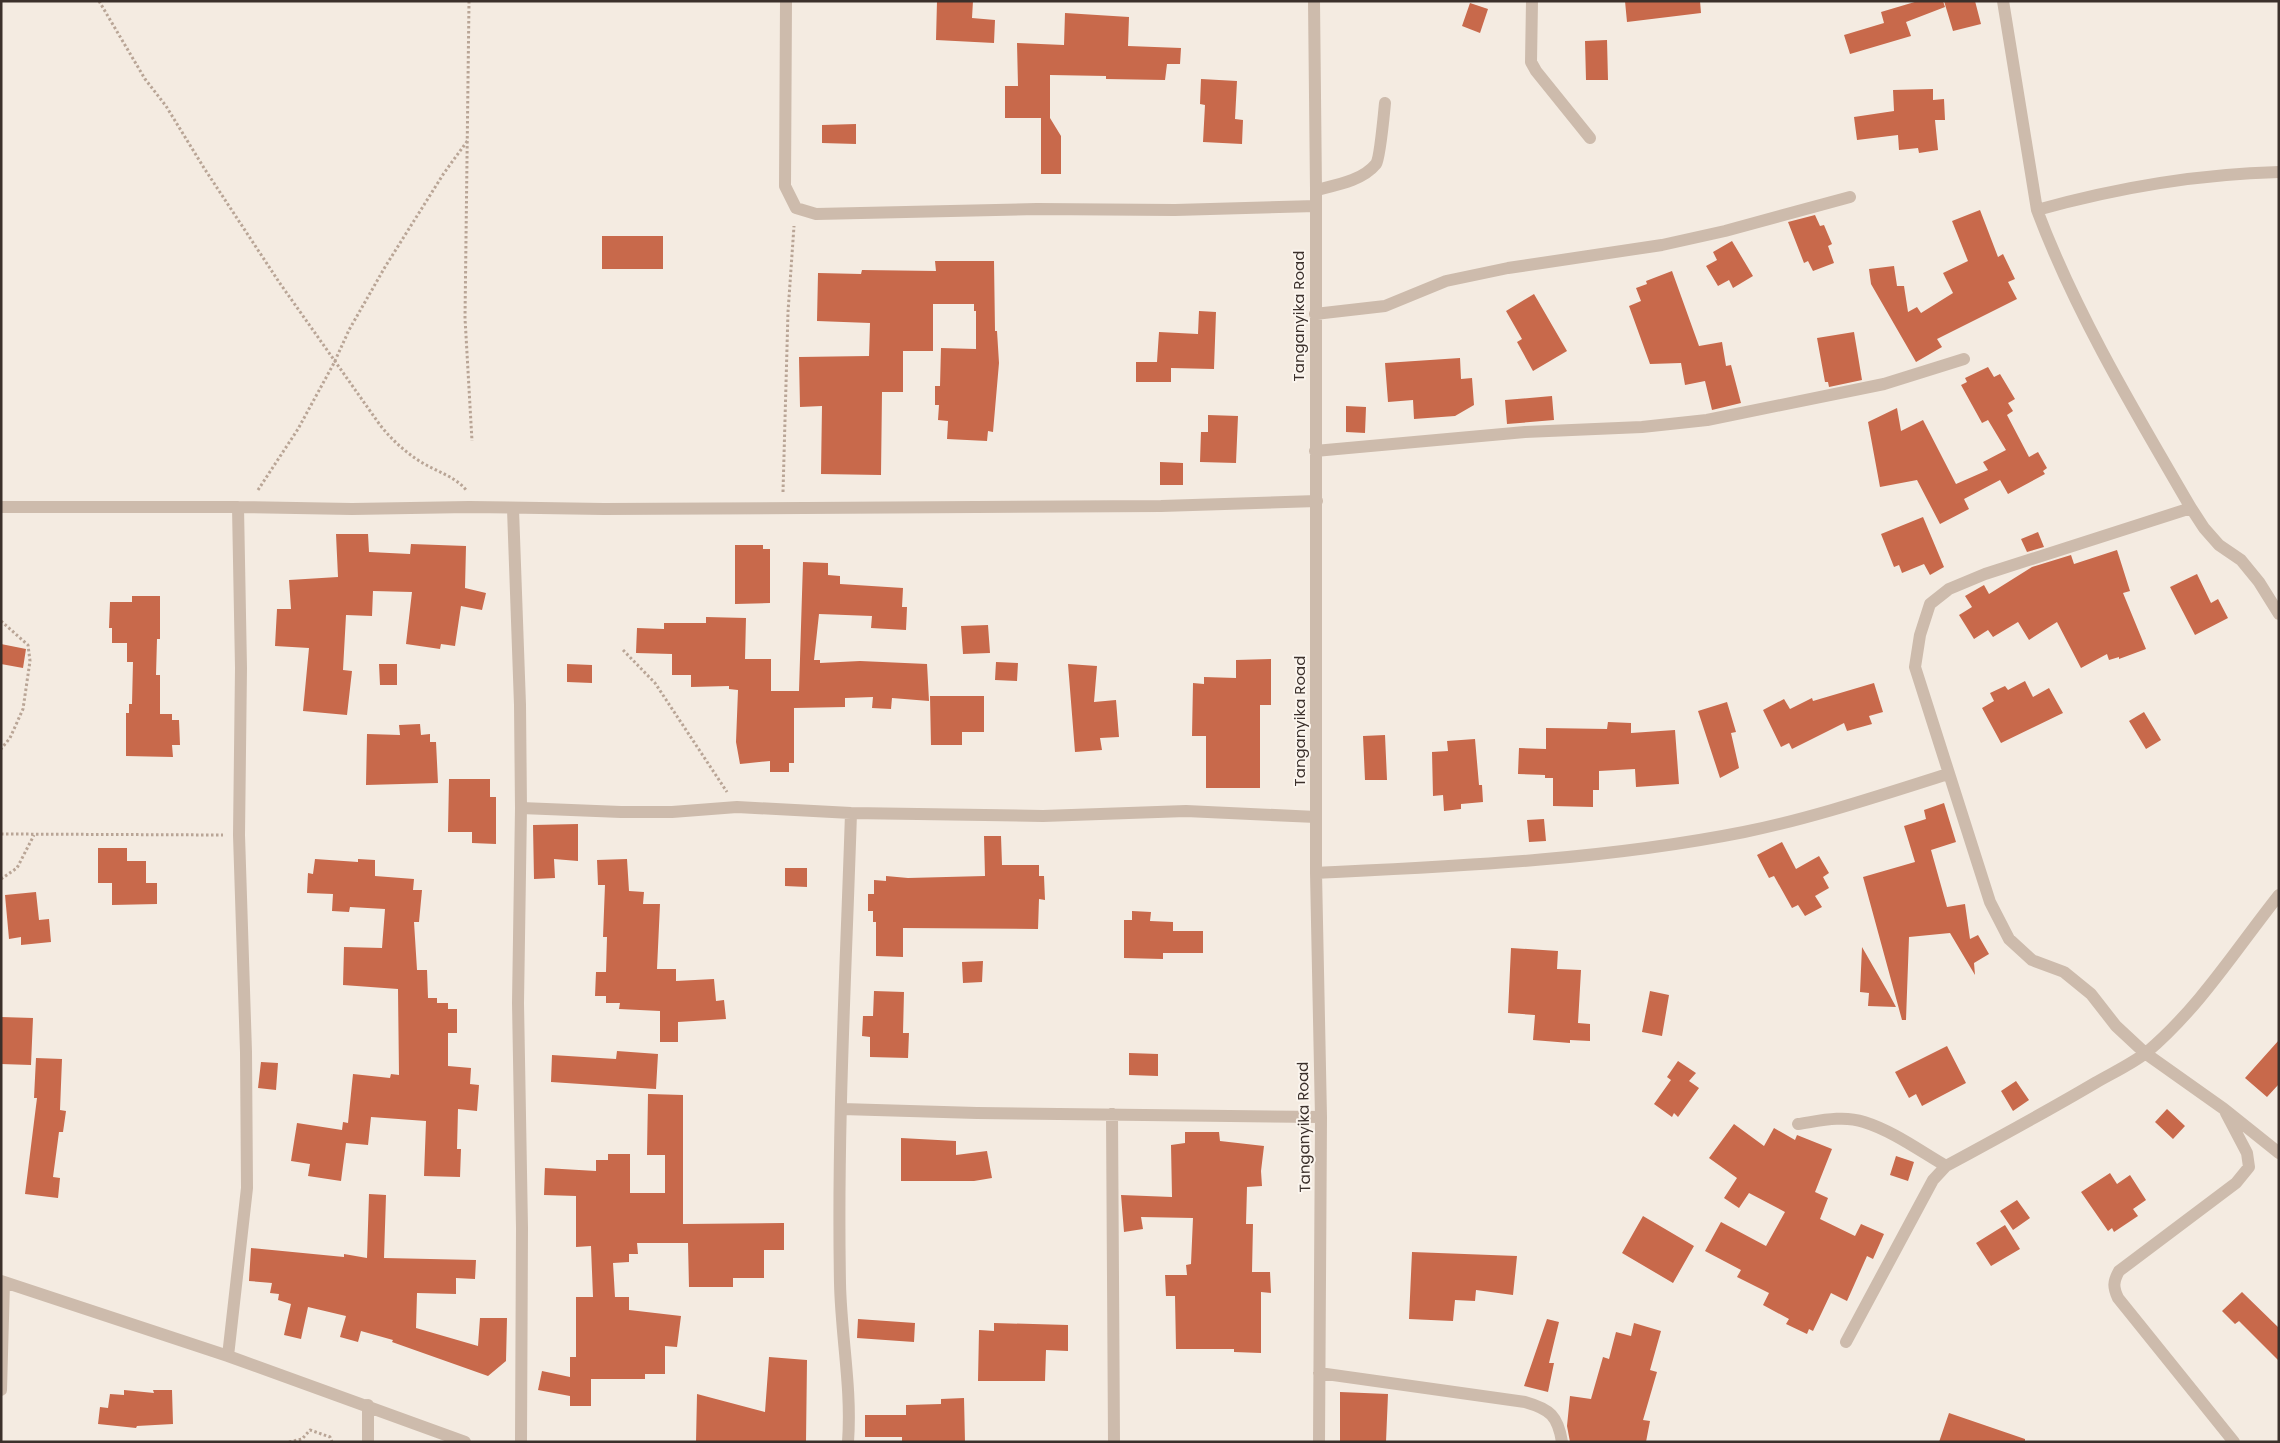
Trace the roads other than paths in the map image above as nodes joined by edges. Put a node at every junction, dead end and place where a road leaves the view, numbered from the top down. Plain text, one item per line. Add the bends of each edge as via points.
1 (786, 1) edge
2 (1314, 1) edge
3 (1532, 1) edge
4 (2002, 1) edge
5 (1385, 103) dead end
6 (1590, 138) dead end
7 (2279, 172) edge
8 (1316, 190) junction
9 (1850, 197) dead end
10 (1316, 206) junction
11 (2037, 210) junction
12 (1315, 314) junction
13 (1964, 359) dead end
14 (1315, 451) junction
15 (1317, 501) junction
16 (1, 507) edge
17 (242, 507) junction
18 (2191, 508) junction
19 (513, 509) junction
20 (2279, 614) edge
21 (1948, 774) junction
22 (521, 808) junction
23 (851, 813) junction
24 (1316, 818) junction
25 (1316, 873) junction
26 (2279, 895) edge
27 (2145, 1053) junction
28 (842, 1109) junction
29 (2224, 1109) junction
30 (1112, 1114) junction
31 (1321, 1116) junction
32 (1798, 1124) dead end
33 (2279, 1153) edge
34 (1946, 1166) junction
35 (2, 1282) edge
36 (1846, 1342) dead end
37 (228, 1356) junction
38 (1320, 1373) junction
39 (1, 1390) edge
40 (368, 1405) junction
41 (368, 1442) edge
42 (465, 1442) edge
43 (521, 1442) edge
44 (848, 1442) edge
45 (1114, 1442) edge
46 (1319, 1442) edge
47 (1562, 1442) edge
48 (2234, 1442) edge

1 - 10 street via 785,186 796,208 816,214
2 - 8 street, Tanganyika Road
3 - 6 street via 1531,62
4 - 11 street
5 - 8 street via 1377,163 1351,180
7 - 11 street via 2236,173 2163,183 2086,196
8 - 10 street, Tanganyika Road
9 - 12 street via 1662,245 1508,268 1446,281 1384,306
10 - 12 street, Tanganyika Road
11 - 18 street via 2049,243 2098,341
12 - 14 street, Tanganyika Road
13 - 14 street via 1884,384 1707,420
14 - 15 street, Tanganyika Road
15 - 19 street via 1151,506
15 - 24 street, Tanganyika Road
16 - 17 street
17 - 19 street
17 - 37 street via 239,835 247,1188
18 - 20 street via 2219,545 2241,560
18 - 21 street via 1985,574 1949,589 1930,604 1920,635 1915,667
19 - 22 street
21 - 25 street via 1839,808 1744,832 1617,851 1483,864
21 - 27 street via 1990,902 2009,939 2032,960 2064,972 2091,994 2116,1026
22 - 23 street via 672,812 736,807
22 - 43 street via 518,1003
23 - 24 street via 1043,816 1186,811
23 - 28 street
24 - 25 street, Tanganyika Road
25 - 31 street, Tanganyika Road
26 - 27 street via 2209,989 2175,1027
27 - 29 street
27 - 34 street via 2058,1106
28 - 30 street
28 - 44 street via 840,1284 847,1358
29 - 33 street
29 - 48 street via 2247,1153 2249,1167 2236,1184 2119,1271 2113,1288
30 - 31 street
30 - 45 street
31 - 38 street, Tanganyika Road
32 - 34 street via 1833,1119 1863,1121
34 - 36 street via 1933,1180
35 - 37 street
35 - 39 street
37 - 40 street
38 - 46 street, Tanganyika Road
38 - 47 street via 1533,1404 1548,1410 1555,1418
40 - 41 street
40 - 42 street

